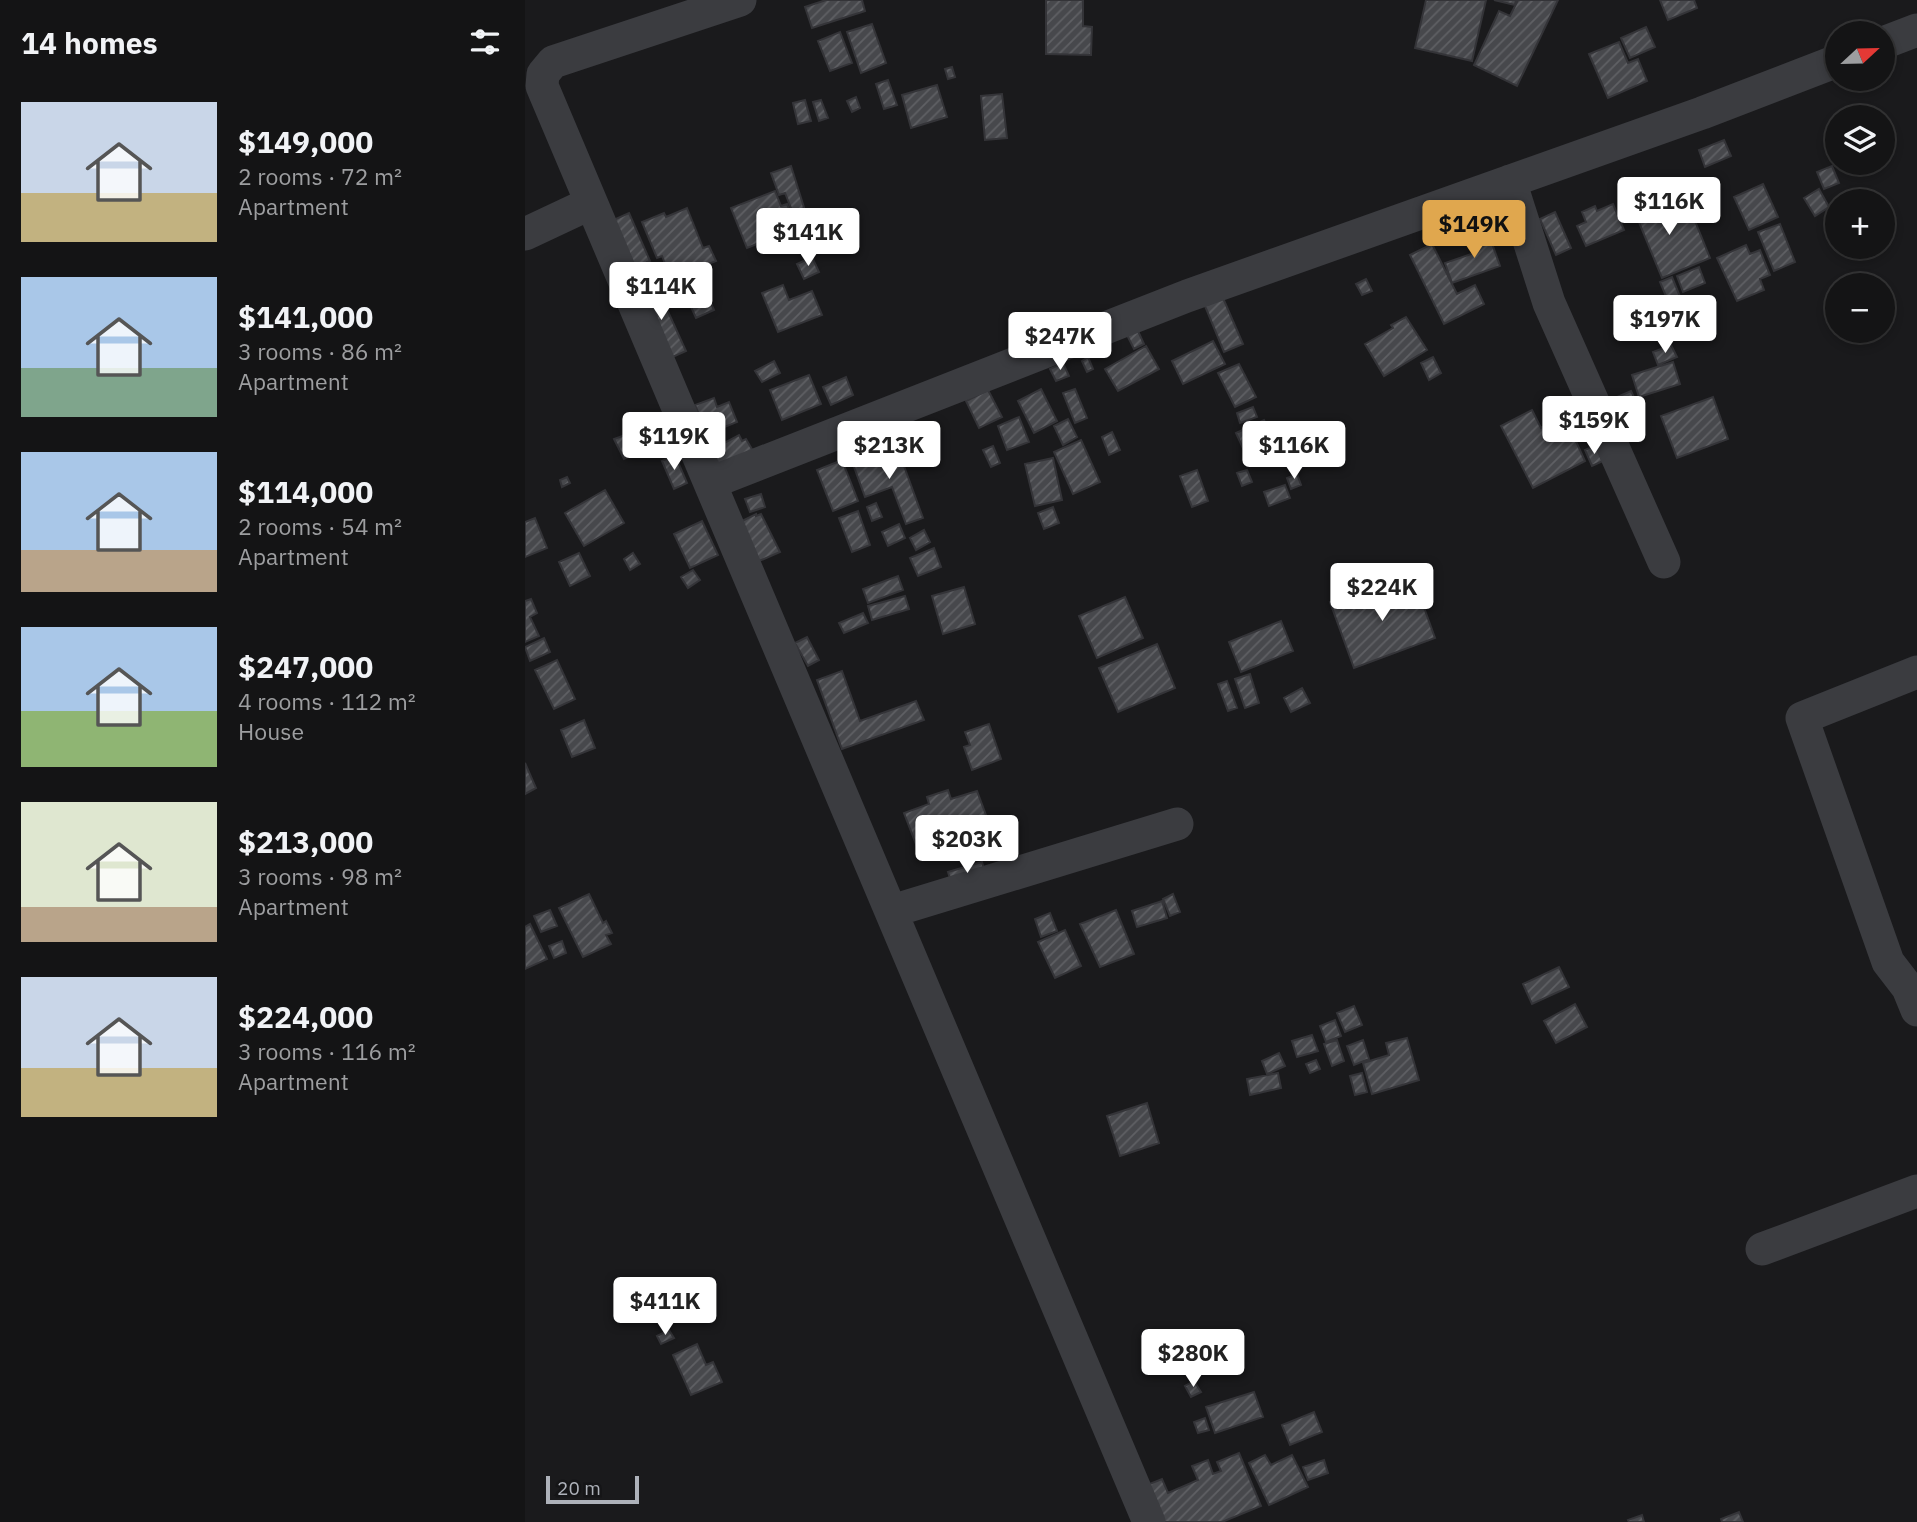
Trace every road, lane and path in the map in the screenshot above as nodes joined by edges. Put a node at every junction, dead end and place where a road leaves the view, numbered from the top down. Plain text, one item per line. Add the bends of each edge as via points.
1 (740, 0) edge
2 (1917, 30) edge
3 (1895, 38) edge
4 (1825, 66) edge
5 (1510, 181) junction
6 (591, 204) junction
7 (525, 234) edge
8 (710, 483) junction
9 (1664, 562) dead end
10 (1917, 672) edge
11 (1177, 824) dead end
12 (892, 911) junction
13 (1917, 1010) edge
14 (1917, 1191) edge
15 (1762, 1248) dead end
16 (1149, 1522) edge

1 - 6 street via 552,62 543,74 543,86
2 - 3 street
4 - 5 street
5 - 8 street via 1187,296
5 - 9 street via 1549,303
6 - 7 street
6 - 8 street
8 - 12 street
10 - 13 street via 1802,718 1888,962 1908,988
11 - 12 street
12 - 16 street
14 - 15 street

